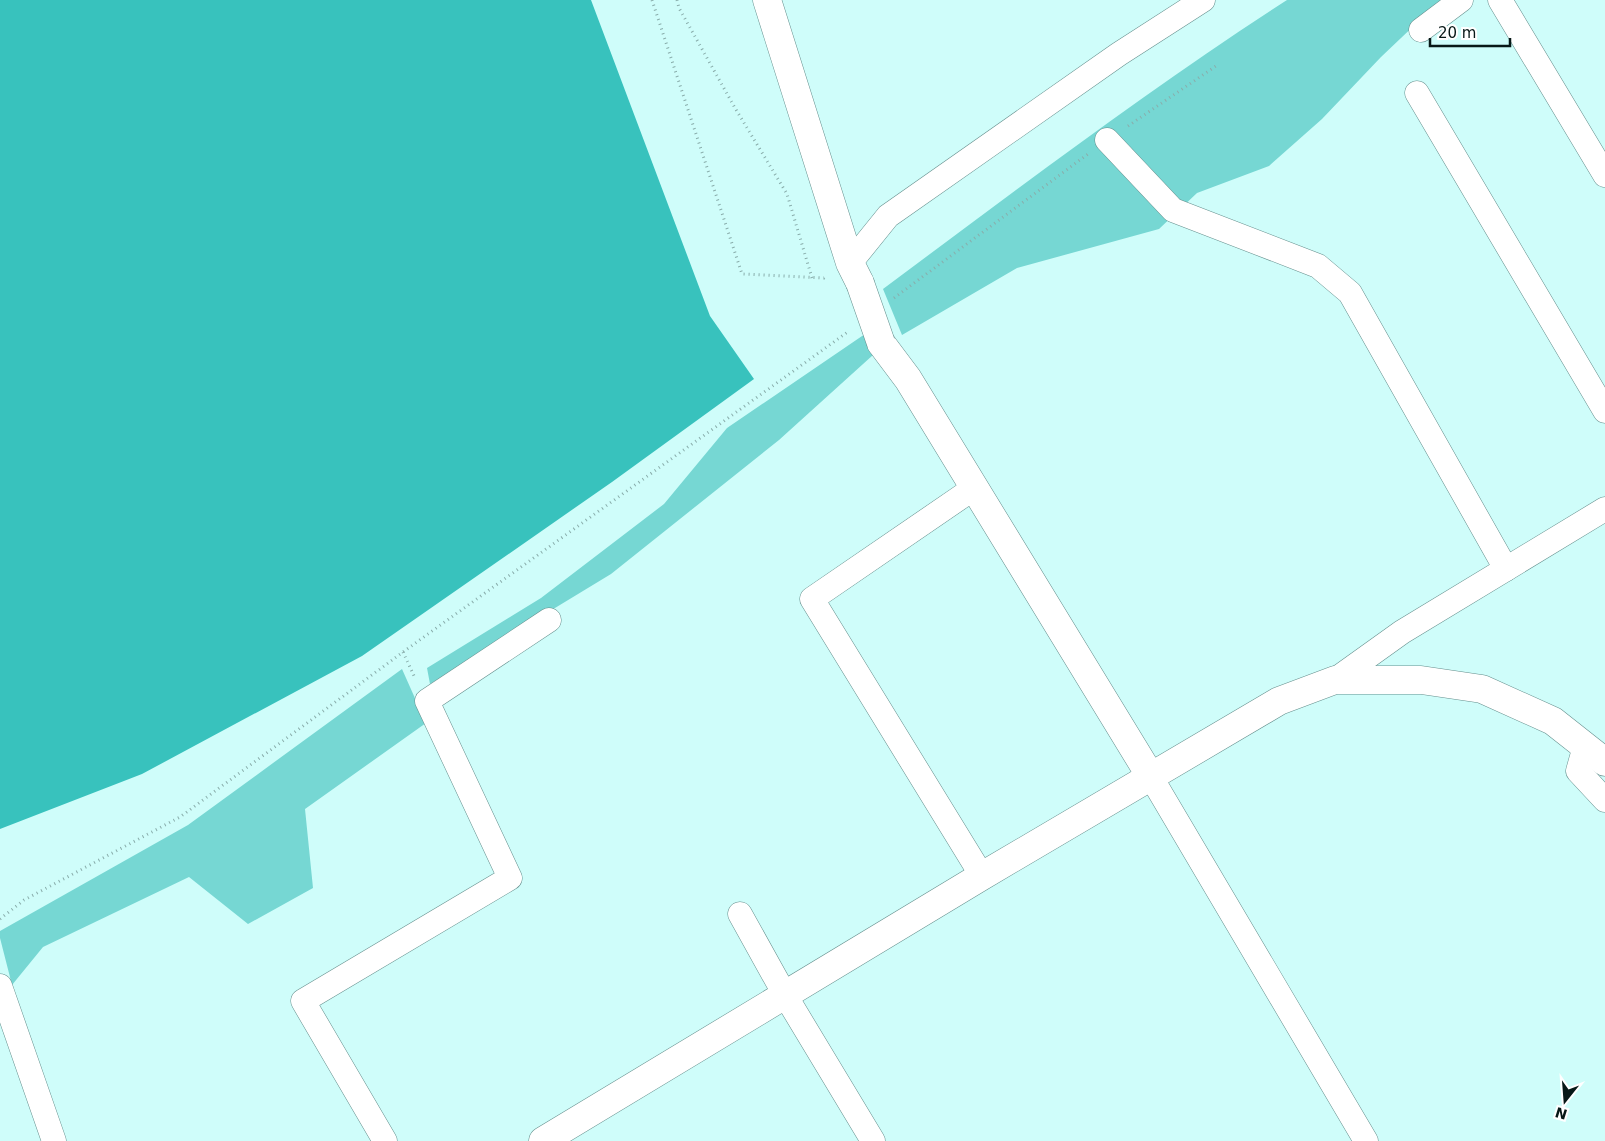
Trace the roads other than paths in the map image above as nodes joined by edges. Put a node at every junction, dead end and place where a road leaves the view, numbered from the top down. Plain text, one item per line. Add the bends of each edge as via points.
1 (767, 0) edge
2 (1203, 0) edge
3 (1461, 0) edge
4 (1500, 0) edge
5 (1420, 30) dead end
6 (1417, 94) dead end
7 (1107, 140) road end
8 (1605, 175) edge
9 (855, 273) junction
10 (1605, 411) edge
11 (974, 488) junction
12 (1605, 510) edge
13 (1506, 569) junction
14 (549, 620) dead end
15 (1335, 680) junction
16 (1595, 754) edge
17 (1151, 776) junction
18 (1605, 800) edge
19 (982, 876) junction
20 (740, 914) dead end
21 (0, 986) edge
22 (785, 995) junction
23 (54, 1141) edge
24 (385, 1141) edge
25 (543, 1141) edge
26 (873, 1141) edge
27 (1366, 1141) edge

1 - 9 street
2 - 9 street via 1119,54 888,216
3 - 5 street
4 - 8 street
6 - 10 street
7 - 13 street via 1173,210 1318,266 1350,293
9 - 11 street, bridge via 881,344 908,379
11 - 17 street
11 - 19 street via 812,599
12 - 13 street
13 - 15 street via 1402,632
14 - 24 street via 426,701 510,878 303,1001
15 - 16 street via 1421,680 1482,689 1553,721
15 - 17 street via 1279,701
16 - 18 street via 1578,771
17 - 19 street
17 - 27 street
19 - 22 street
20 - 22 street
21 - 23 street
22 - 25 street
22 - 26 street

